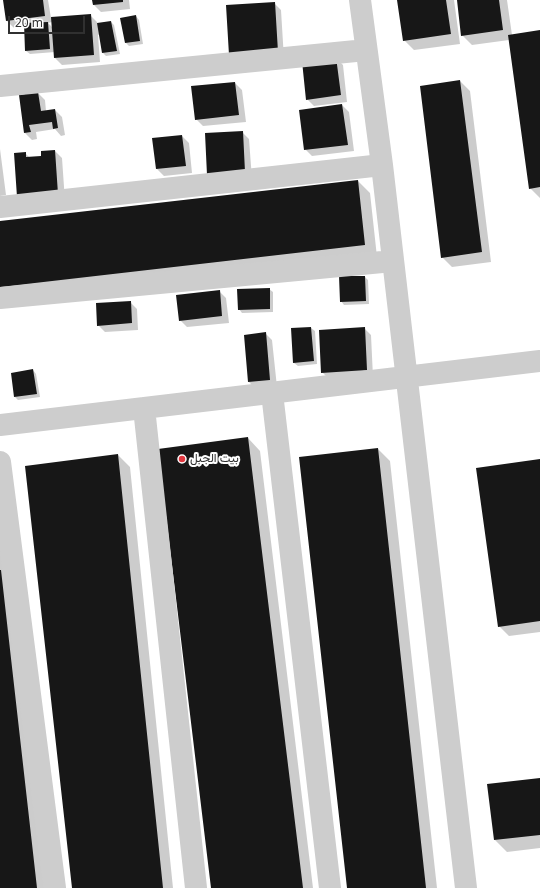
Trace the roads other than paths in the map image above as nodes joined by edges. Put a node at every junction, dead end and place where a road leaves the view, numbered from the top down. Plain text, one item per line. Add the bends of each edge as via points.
1 (360, 0) edge
2 (366, 50) junction
3 (0, 86) edge
4 (382, 165) junction
5 (0, 207) edge
6 (393, 261) junction
7 (0, 298) edge
8 (540, 361) edge
9 (406, 377) junction
10 (272, 393) junction
11 (144, 408) junction
12 (0, 425) edge
13 (0, 462) edge
14 (55, 888) edge
15 (196, 888) edge
16 (330, 888) edge
17 (466, 888) edge

1 - 2 street
2 - 3 street
2 - 4 street
4 - 5 street
4 - 6 street
6 - 7 street
6 - 9 street
8 - 9 street
9 - 10 street
9 - 17 street
10 - 11 street
10 - 16 street
11 - 12 street
11 - 15 street
13 - 14 street

